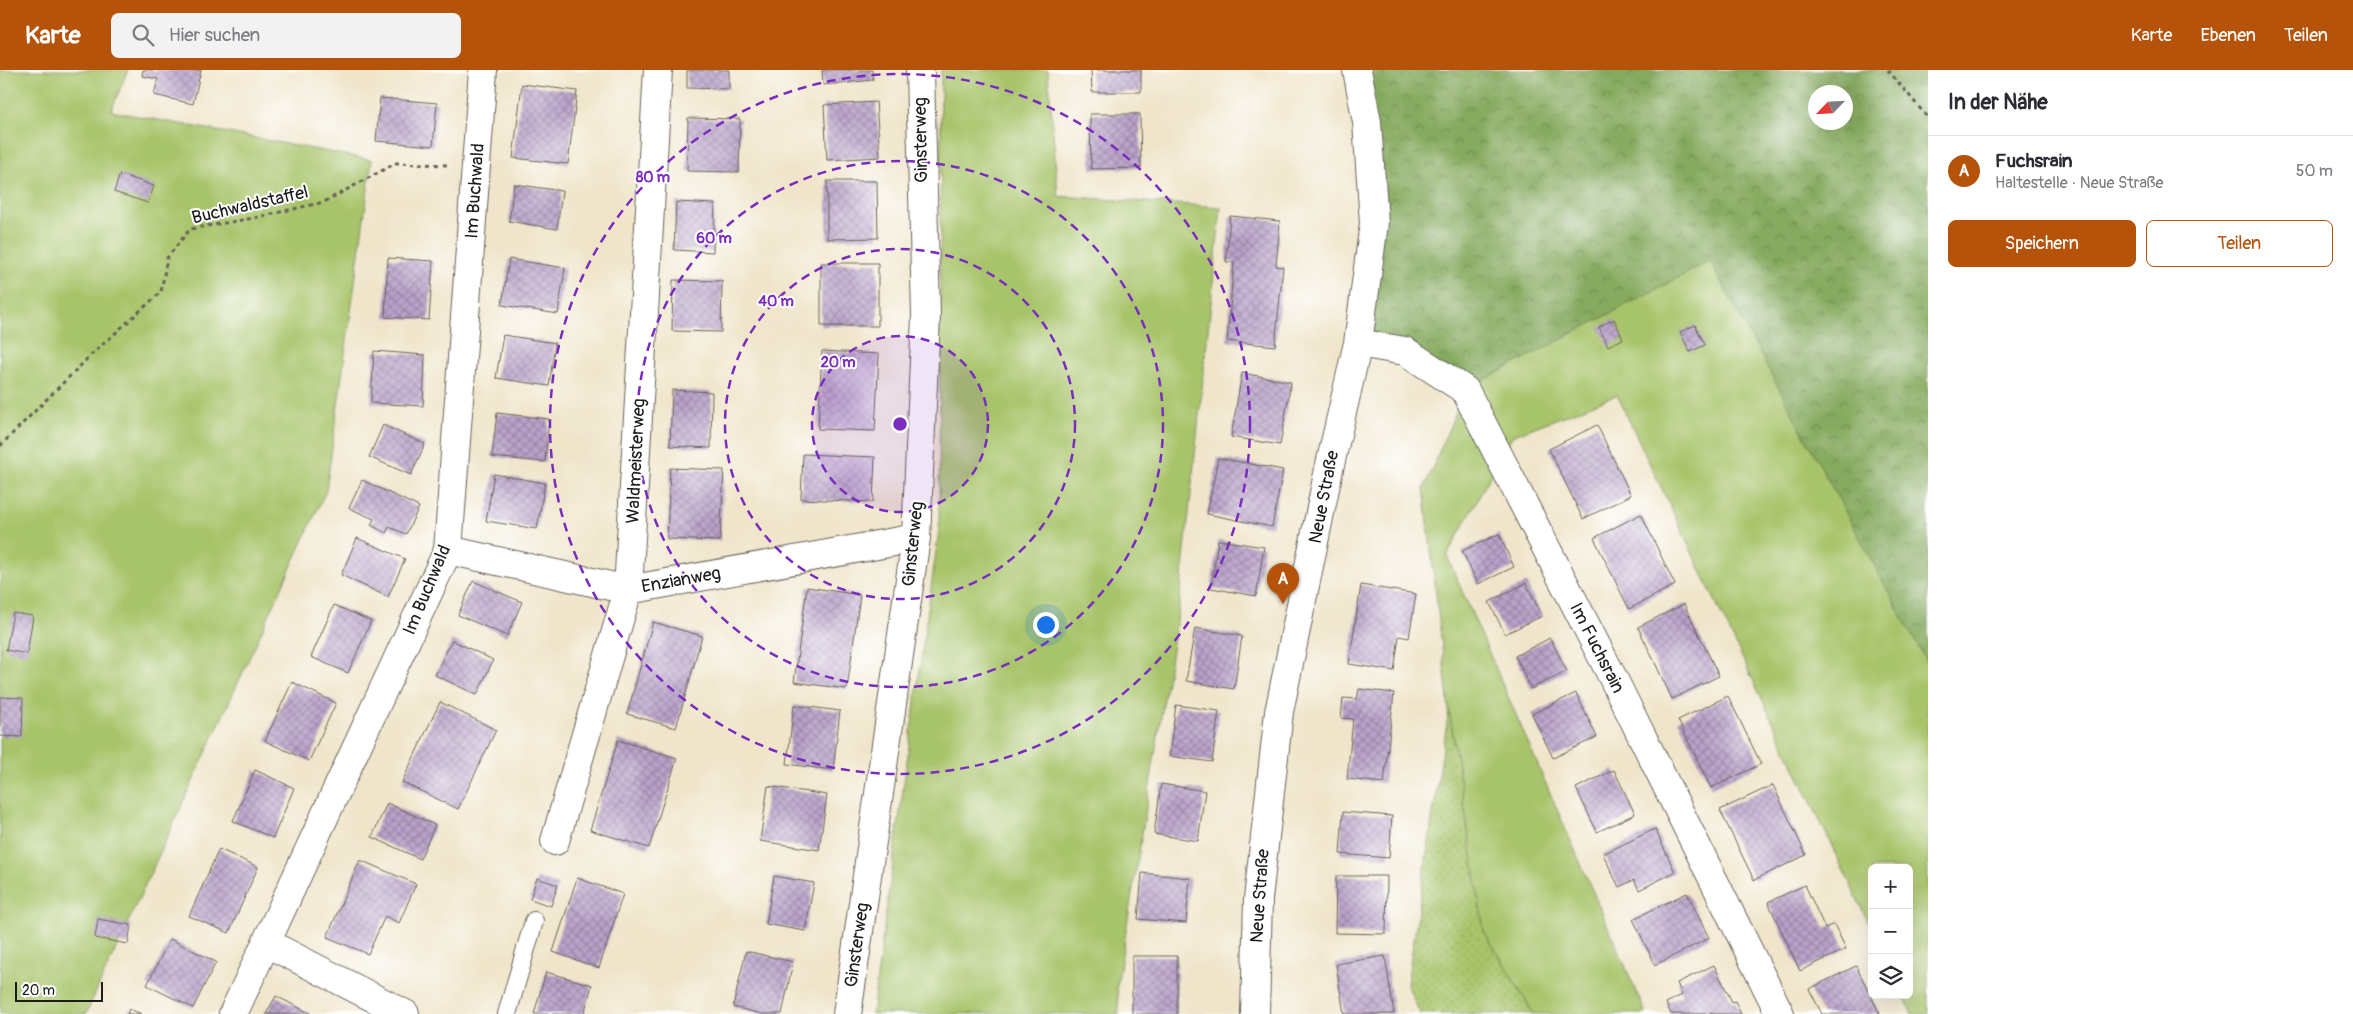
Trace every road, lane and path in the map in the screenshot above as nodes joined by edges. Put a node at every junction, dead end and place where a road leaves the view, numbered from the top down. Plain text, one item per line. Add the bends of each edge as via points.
1 (483, 70) edge
2 (658, 70) edge
3 (920, 70) edge
4 (1357, 70) edge
5 (1888, 70) edge
6 (1928, 118) edge
7 (478, 165) junction
8 (1358, 343) junction
9 (7, 438) junction
10 (0, 439) edge
11 (0, 446) edge
12 (916, 538) junction
13 (448, 550) junction
14 (628, 590) junction
15 (554, 842) dead end
16 (534, 921) dead end
17 (267, 943) junction
18 (233, 1014) edge
19 (405, 1014) edge
20 (507, 1014) edge
21 (847, 1014) edge
22 (1255, 1014) edge
23 (1780, 1014) edge

1 - 7 street, Im Buchwald
2 - 14 street, Waldmeisterweg
3 - 12 street, Ginsterweg via 926,316
4 - 8 street, Neue Straße via 1367,122 1374,223
5 - 6 path
7 - 9 path, Buchwaldstaffel via 396,163 324,202 190,228 167,258 161,292
7 - 13 street, Im Buchwald
8 - 22 street, Neue Straße via 1280,712 1258,899
8 - 23 street, Im Fuchsrain via 1405,351 1465,390
9 - 10 path
9 - 11 path, Buchwaldstaffel
12 - 14 street, Enzianweg
12 - 21 street, Ginsterweg
13 - 14 street, Enzianweg
13 - 17 street, Im Buchwald
14 - 15 street, Waldmeisterweg
16 - 20 lane
17 - 18 street, Im Buchwald
17 - 19 street

